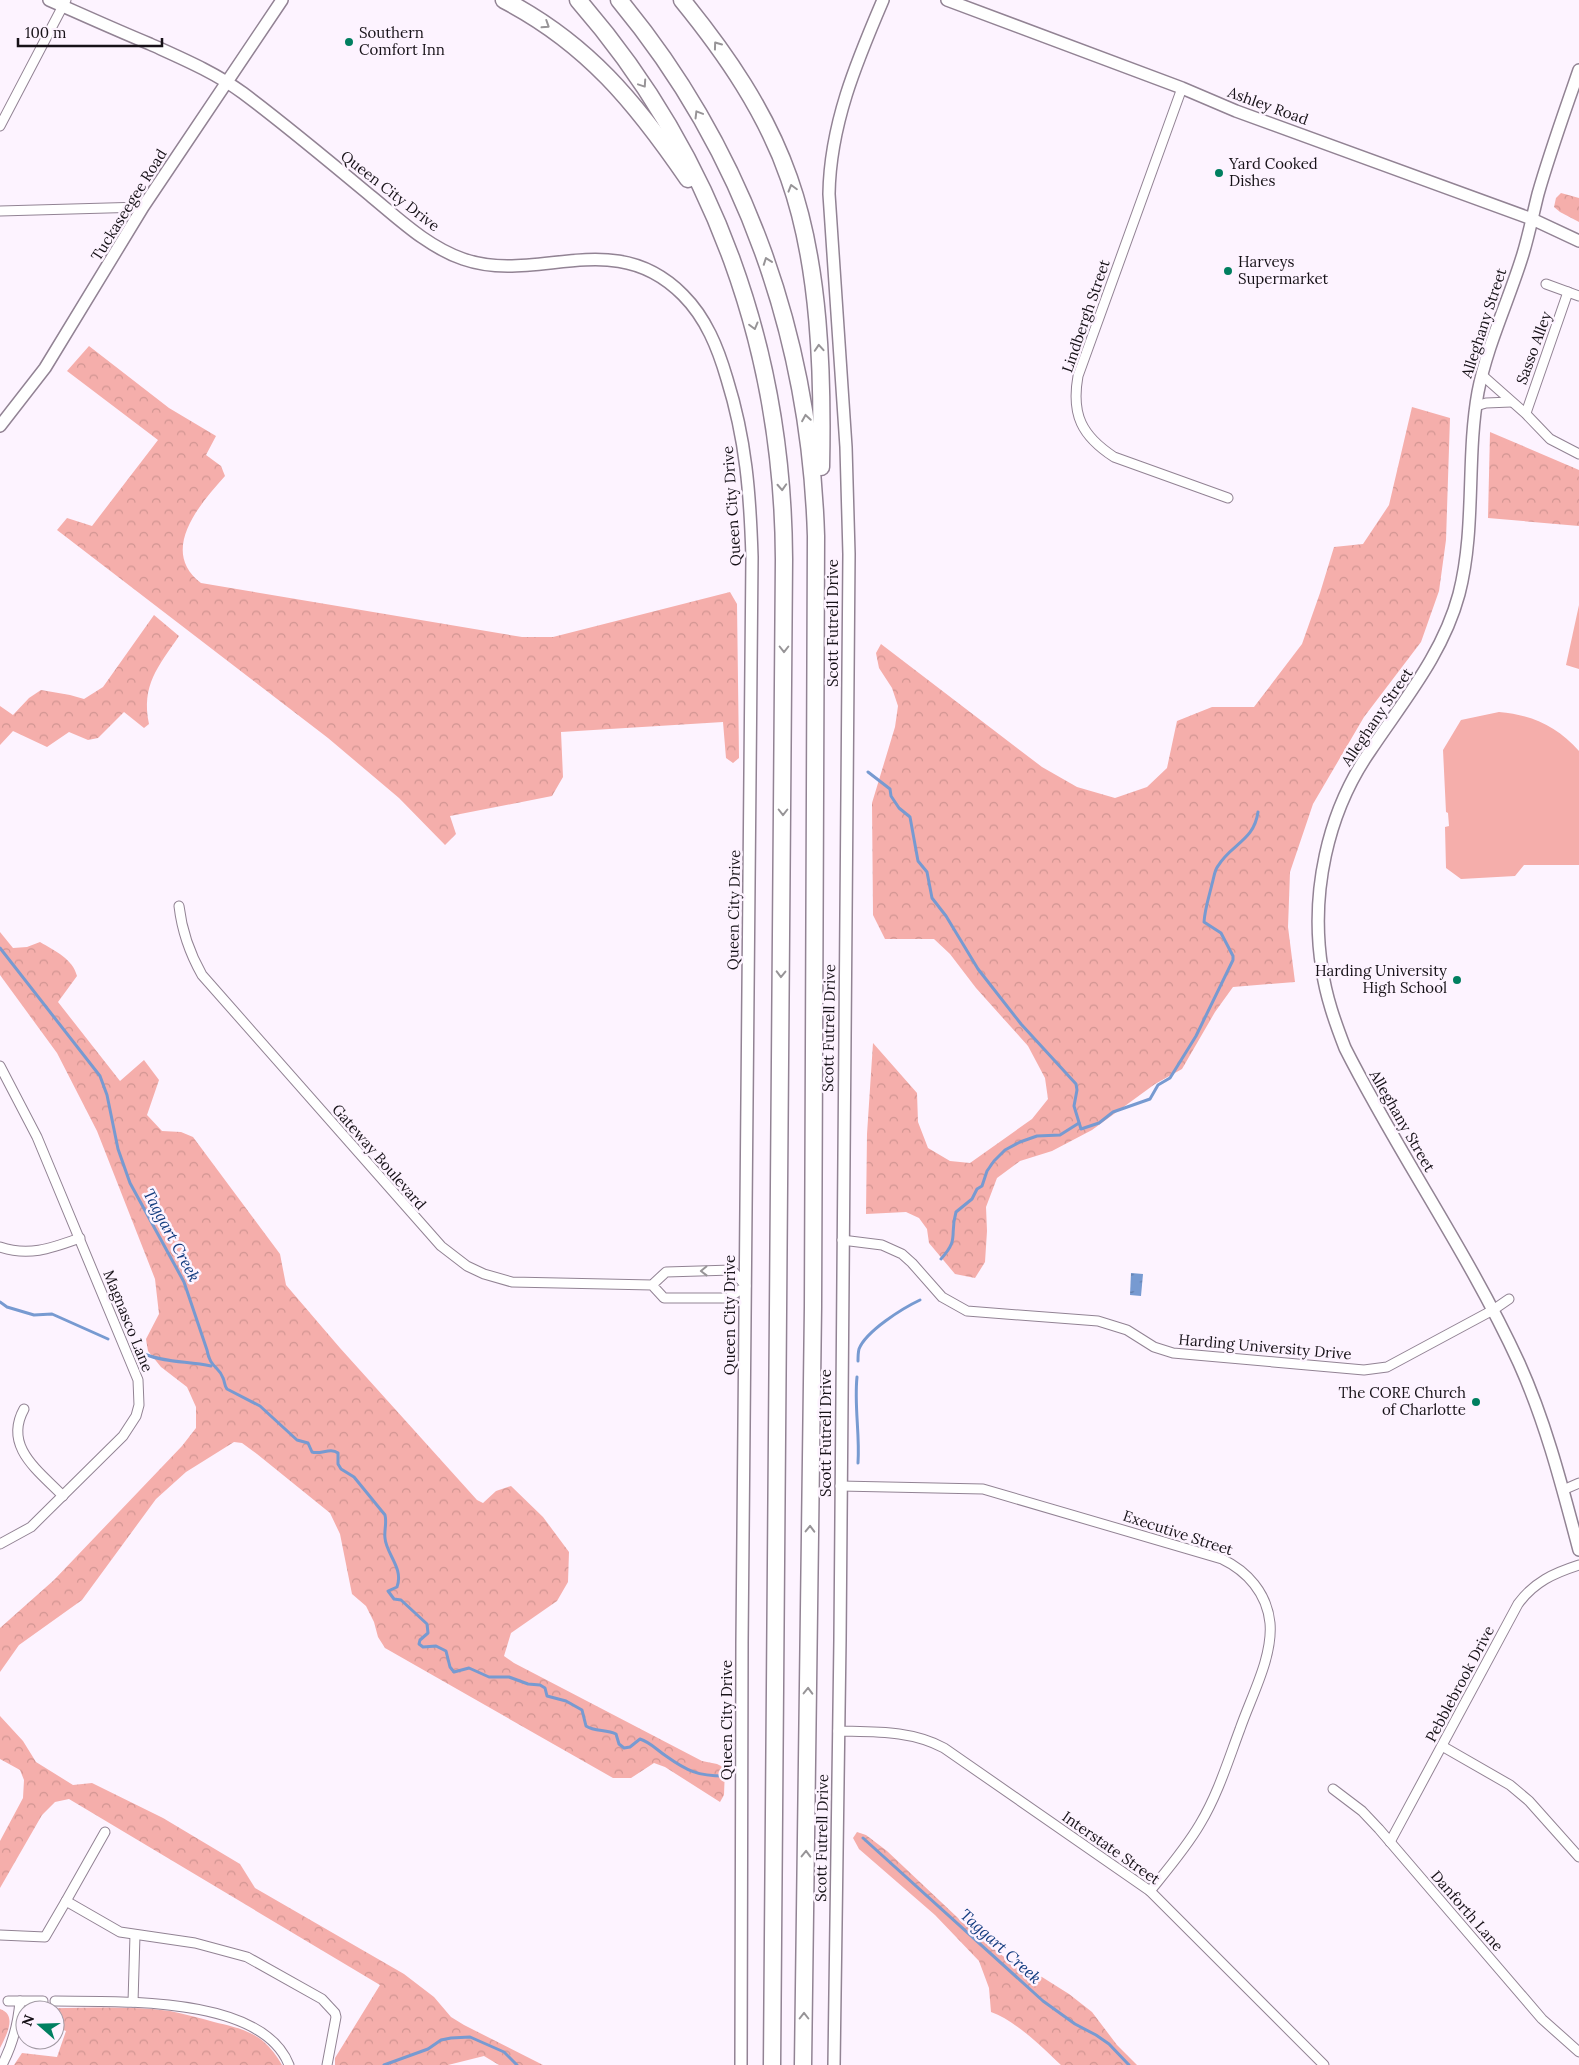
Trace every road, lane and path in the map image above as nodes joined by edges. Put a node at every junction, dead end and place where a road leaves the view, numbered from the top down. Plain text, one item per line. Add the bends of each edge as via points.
1 (49, 0) edge
2 (282, 0) edge
3 (504, 0) edge
4 (568, 0) edge
5 (578, 0) edge
6 (619, 0) edge
7 (683, 0) edge
8 (883, 0) edge
9 (946, 0) edge
10 (65, 3) edge
11 (615, 44) junction
12 (1579, 70) edge
13 (228, 82) junction
14 (1182, 88) junction
15 (0, 126) edge
16 (143, 207) junction
17 (0, 211) edge
18 (1532, 218) junction
19 (723, 234) junction
20 (1579, 240) edge
21 (1546, 284) dead end
22 (1568, 292) junction
23 (1579, 296) edge
24 (1482, 375) junction
25 (1511, 402) junction
26 (1476, 406) junction
27 (1526, 413) junction
28 (0, 426) edge
29 (1579, 454) edge
30 (1228, 498) dead end
31 (816, 536) junction
32 (179, 906) dead end
33 (0, 1066) edge
34 (80, 1238) junction
35 (842, 1240) junction
36 (0, 1247) edge
37 (652, 1285) junction
38 (746, 1286) junction
39 (1509, 1299) dead end
40 (1493, 1310) junction
41 (24, 1409) dead end
42 (1579, 1483) edge
43 (840, 1486) junction
44 (1563, 1490) junction
45 (62, 1496) junction
46 (0, 1544) edge
47 (1579, 1550) edge
48 (1579, 1565) edge
49 (838, 1731) junction
50 (1442, 1746) junction
51 (1332, 1789) dead end
52 (105, 1832) dead end
53 (1390, 1842) junction
54 (1579, 1857) edge
55 (1150, 1892) junction
56 (66, 1900) junction
57 (0, 1935) edge
58 (135, 1935) junction
59 (8, 2001) dead end
60 (65, 2001) edge
61 (15, 2002) edge
62 (133, 2002) junction
63 (15, 2036) edge
64 (1579, 2052) edge
65 (2, 2065) edge
66 (289, 2065) edge
67 (327, 2065) edge
68 (741, 2065) edge
69 (772, 2065) edge
70 (804, 2065) edge
71 (834, 2065) edge
72 (1324, 2065) edge

1 - 10 street, Queen City Drive
2 - 13 street, Tuckaseegee Road
3 -> 19 highway via 560,34 611,79 672,156
4 - 11 highway
5 - 11 highway
31 -> 6 highway via 812,460 804,403 786,320 760,241 706,127 666,62
31 -> 7 highway via 821,477 820,371 811,270 794,192 778,150 748,91
8 - 35 street, Scott Futrell Drive via 843,104 829,175 846,447 849,554
9 - 14 street, Ashley Road
10 - 13 street, Queen City Drive via 209,70
10 - 15 street
11 -> 19 highway via 678,141
12 - 18 street, Alleghany Street
13 - 16 street, Tuckaseegee Road
13 - 38 street, Queen City Drive via 438,247 464,260 498,265 595,259 634,265 660,277 683,295 698,312 713,338 738,415 745,453 752,557
14 - 18 street, Ashley Road via 1236,111
14 - 30 street, Lindbergh Street via 1078,376 1076,404 1088,436 1114,457
16 - 17 street
16 - 28 street, Tuckaseegee Road via 46,368
18 - 20 street, Ashley Road
18 - 24 street, Alleghany Street via 1524,252
19 -> 69 highway via 749,306 769,387 781,473 784,537
21 - 22 street
22 - 23 street
22 - 27 street, Sasso Alley
24 - 25 street
24 - 26 street, Alleghany Street
25 - 26 street
25 - 27 street
26 - 40 street, Alleghany Street via 1465,560 1454,609 1436,654 1368,753 1341,806 1322,872 1318,924 1326,992 1345,1048
27 - 29 street via 1550,439
70 -> 31 highway via 813,1308
32 - 37 street, Gateway Boulevard via 187,946 202,975 441,1246 467,1266 512,1282
33 - 34 street, Magnasco Lane via 37,1137
34 - 36 street via 33,1252
34 - 45 street, Magnasco Lane via 138,1380 139,1405 123,1436
35 - 40 street, Harding University Drive via 882,1245 902,1254 942,1297 967,1311 1098,1320 1127,1330 1154,1347 1173,1353 1364,1370 1387,1367
35 - 43 street, Scott Futrell Drive
37 - 38 street via 664,1298 728,1298
38 -> 37 street via 732,1270 666,1272
38 - 68 street, Queen City Drive
39 - 40 street, Harding University Drive
40 - 44 street, Alleghany Street via 1533,1397
41 - 45 street via 17,1435 21,1450
42 - 44 street
43 - 49 street, Scott Futrell Drive
43 - 55 street, Executive Street via 983,1489 1222,1559 1247,1575 1257,1588 1267,1607 1270,1636 1266,1657 1213,1800 1191,1838
44 - 47 street, Alleghany Street
45 - 46 street, Magnasco Lane via 32,1527
48 - 50 street, Pebblebrook Drive via 1543,1579 1523,1598
49 - 55 street, Interstate Street via 902,1734 937,1744
49 - 71 street, Scott Futrell Drive
50 - 53 street, Pebblebrook Drive
50 - 54 street via 1516,1790
51 - 53 street, Danforth Lane via 1362,1811
52 - 56 street
53 - 64 street, Danforth Lane via 1542,2018
55 - 72 street, Interstate Street
56 - 57 street via 45,1938
56 - 58 street via 120,1932
58 - 62 street
58 - 67 street via 195,1943 247,1957 322,1999 336,2017
59 - 61 street
60 - 62 street
62 - 66 street via 182,2006 250,2025 270,2038
63 - 65 street

